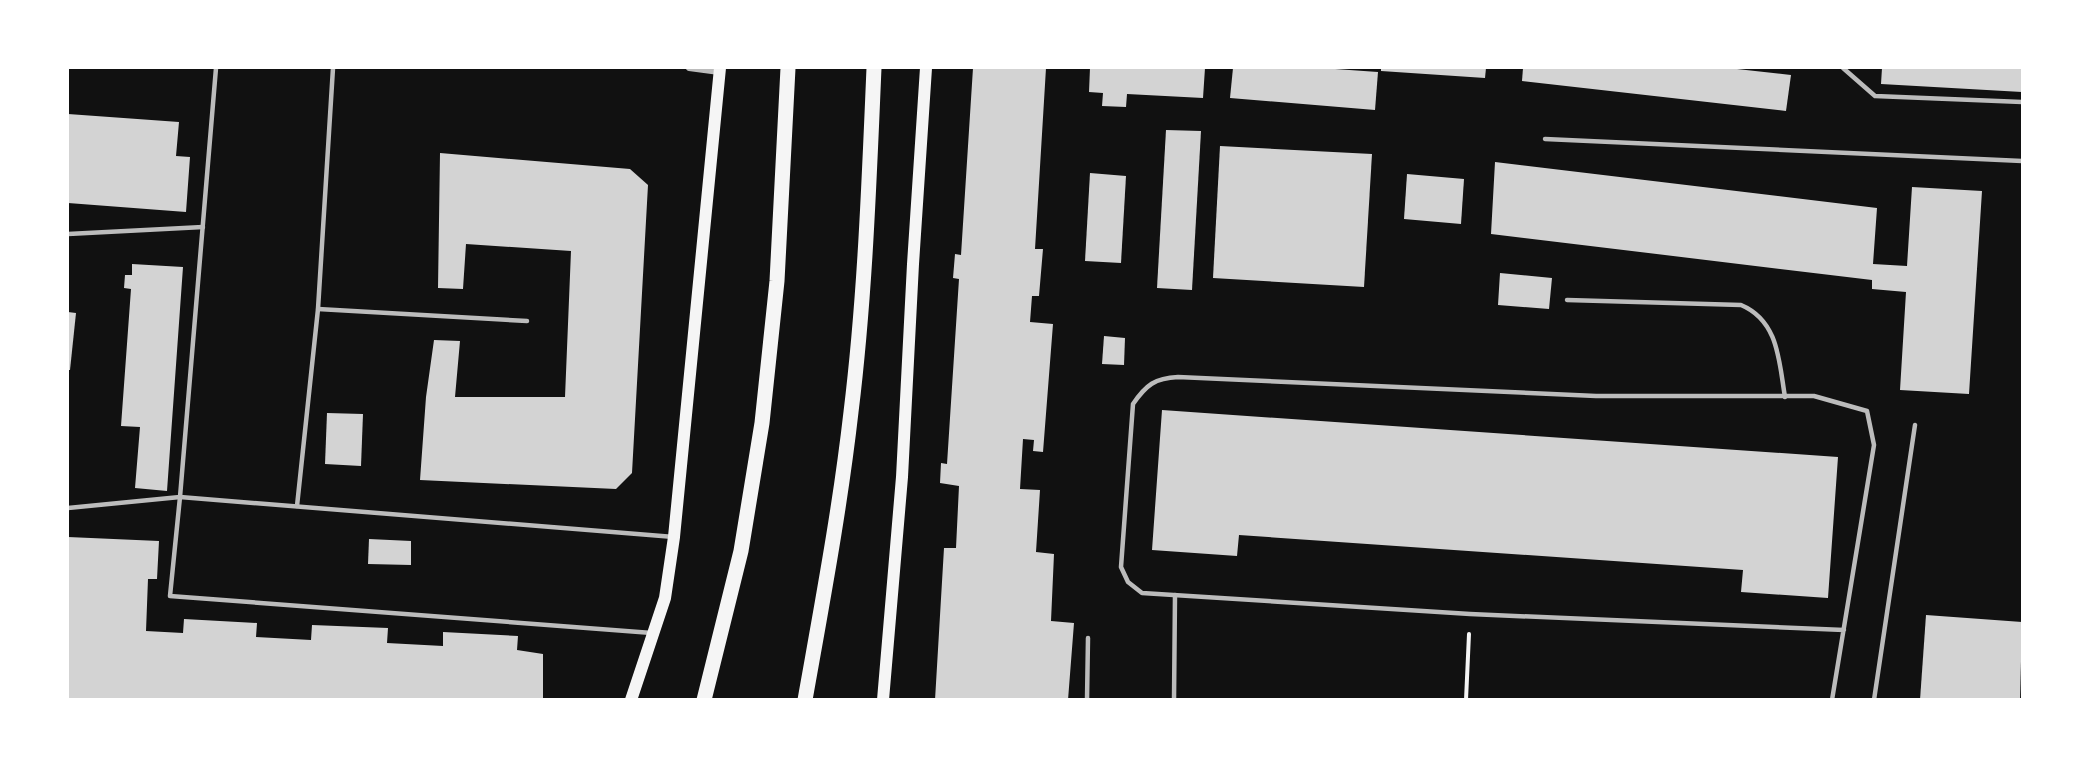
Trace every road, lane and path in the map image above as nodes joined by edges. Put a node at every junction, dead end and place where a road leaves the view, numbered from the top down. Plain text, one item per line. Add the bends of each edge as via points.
1 (216, 68) edge
2 (333, 68) edge
3 (689, 68) edge
4 (788, 68) edge
5 (874, 68) edge
6 (926, 68) edge
7 (1843, 68) edge
8 (720, 70) edge
9 (2022, 102) edge
10 (1545, 139) dead end
11 (2022, 161) edge
12 (203, 227) junction
13 (68, 234) edge
14 (1567, 300) dead end
15 (318, 309) junction
16 (527, 321) dead end
17 (1785, 397) junction
18 (1915, 425) dead end
19 (180, 497) junction
20 (297, 506) junction
21 (68, 508) edge
22 (674, 537) junction
23 (1175, 595) junction
24 (1470, 614) junction
25 (1844, 630) junction
26 (652, 633) junction
27 (1088, 638) dead end
28 (631, 699) edge
29 (704, 699) edge
30 (805, 699) edge
31 (883, 699) edge
32 (1087, 699) edge
33 (1174, 699) edge
34 (1466, 699) edge
35 (1832, 699) edge
36 (1874, 699) edge

1 - 12 lane
2 - 15 lane
3 - 8 street
4 - 29 main road via 777,281 762,423 741,551
5 - 30 main road via 866,254 851,412 831,557
6 - 31 main road via 902,477
7 - 9 lane via 1875,96
8 - 22 main road
10 - 11 lane
12 - 13 lane
12 - 19 lane
14 - 17 lane via 1741,305 1763,320 1775,340
15 - 16 lane
15 - 20 lane
17 - 23 lane via 1596,396 1164,378 1152,383 1133,404 1121,567 1128,582 1142,593
17 - 25 lane via 1814,396 1867,411 1874,445
18 - 36 lane
19 - 20 lane
19 - 21 lane
19 - 26 lane via 170,596
20 - 22 lane
22 - 26 main road via 665,598
23 - 24 lane
23 - 33 lane
24 - 25 lane
24 - 34 path
25 - 35 lane
26 - 28 main road
27 - 32 lane

